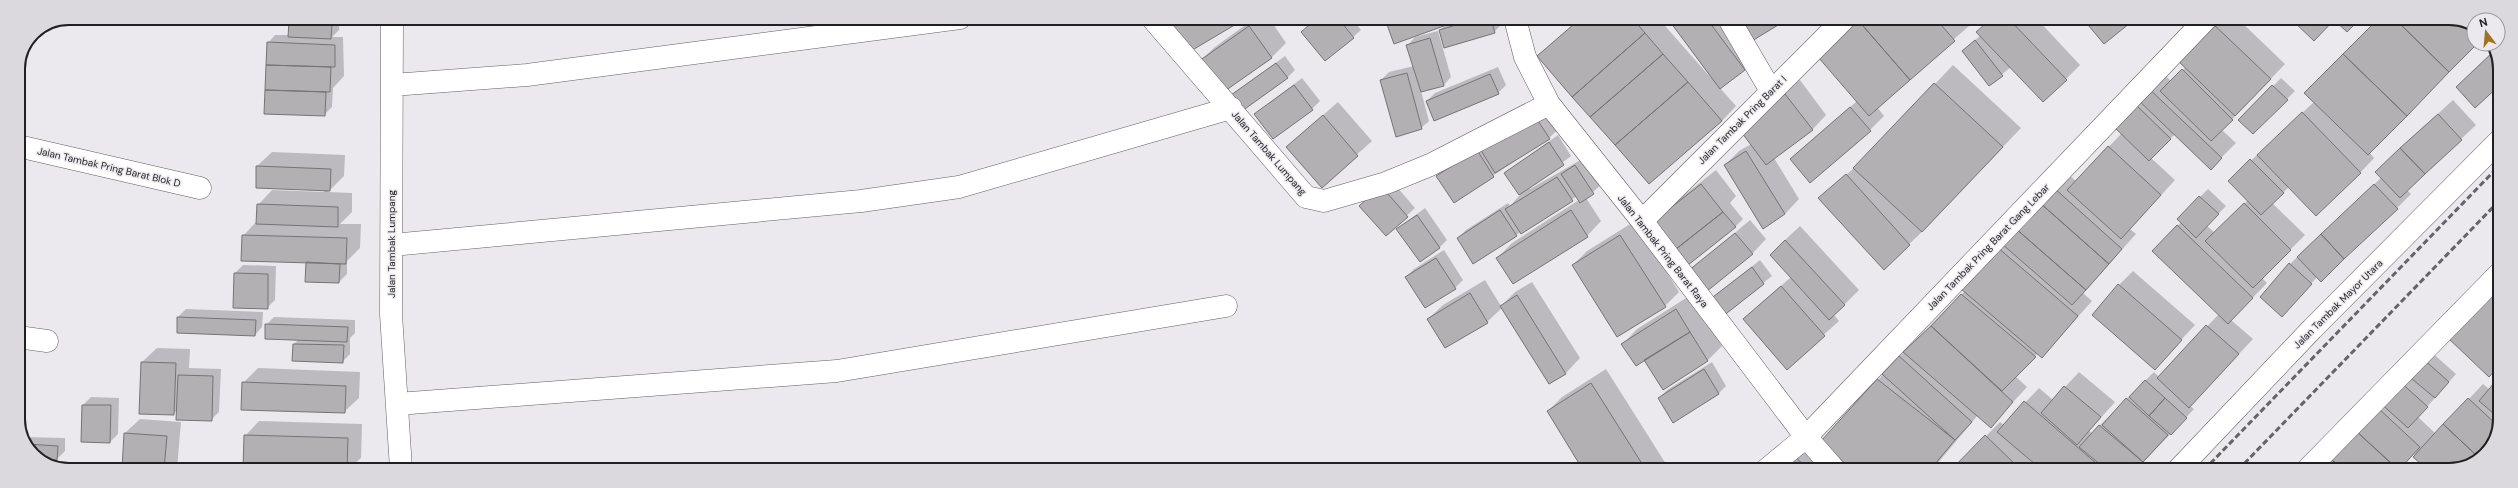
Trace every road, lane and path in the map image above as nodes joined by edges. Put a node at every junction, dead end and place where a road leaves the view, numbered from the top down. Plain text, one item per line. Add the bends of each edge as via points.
1 (392, 25) edge
2 (907, 25) edge
3 (1158, 25) edge
4 (1517, 25) edge
5 (1732, 25) edge
6 (1838, 25) edge
7 (2200, 25) edge
8 (392, 85) junction
9 (1771, 91) junction
10 (1549, 104) junction
11 (1231, 108) junction
12 (2493, 147) edge
13 (25, 148) edge
14 (200, 188) dead end
15 (1642, 221) junction
16 (392, 245) junction
17 (2493, 280) edge
18 (1226, 306) dead end
19 (25, 338) edge
20 (47, 341) dead end
21 (397, 404) junction
22 (1806, 437) junction
23 (401, 463) edge
24 (1774, 463) edge
25 (1828, 463) edge
26 (2185, 463) edge
27 (2314, 463) edge

1 - 8 street, Jalan Tambak Lumpang
2 - 8 street via 527,75
3 - 11 street, Jalan Tambak Lumpang
4 - 10 street, Jalan Tambak Pring Barat Raya via 1526,56
5 - 9 street
6 - 9 street, Jalan Tambak Pring Barat I
7 - 22 street, Jalan Tambak Pring Barat Gang Lebar
8 - 16 street, Jalan Tambak Lumpang
9 - 15 street, Jalan Tambak Pring Barat I
10 - 11 street, Jalan Tambak Lumpang via 1430,165 1386,183 1324,201 1306,198
10 - 15 street, Jalan Tambak Pring Barat Raya
11 - 16 street via 959,187 861,201
12 - 26 street, Jalan Tambak Mayor Utara via 2312,329
13 - 14 street, Jalan Tambak Pring Barat Blok D
15 - 22 street, Jalan Tambak Pring Barat Raya
16 - 21 street, Jalan Tambak Lumpang via 391,314
17 - 27 street
18 - 21 street via 837,371
19 - 20 street
21 - 23 street, Jalan Tambak Lumpang
22 - 24 street, Jalan Tambak Pring Barat Gang Lebar
22 - 25 street, Jalan Tambak Pring Barat Raya

